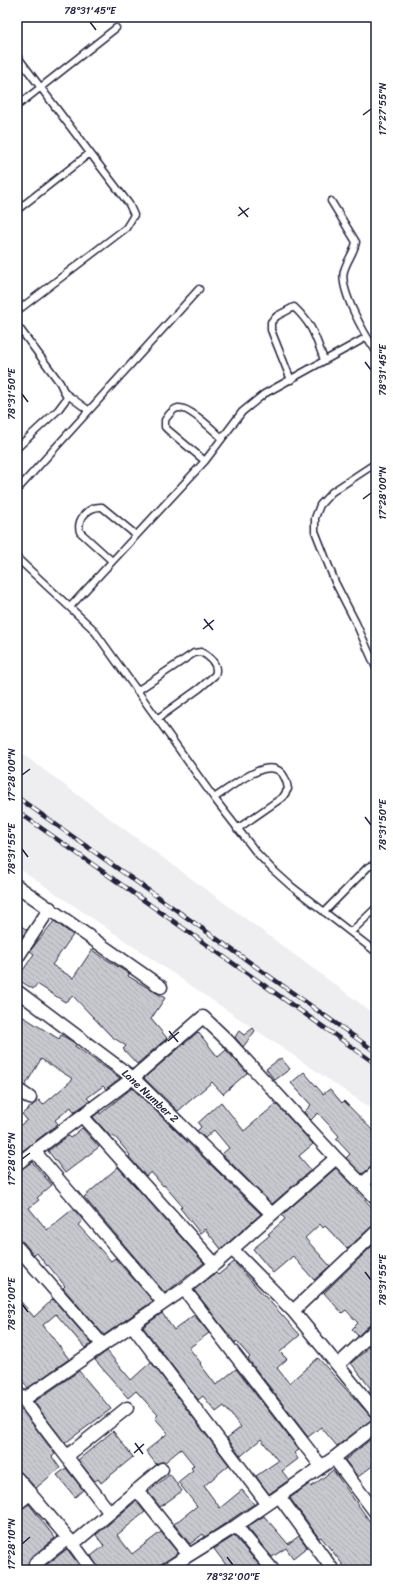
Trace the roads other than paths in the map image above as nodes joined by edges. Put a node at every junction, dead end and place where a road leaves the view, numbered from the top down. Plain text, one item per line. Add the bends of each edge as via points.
1 (116, 28) dead end
2 (17, 56) edge
3 (41, 88) junction
4 (17, 106) edge
5 (90, 153) junction
6 (331, 201) dead end
7 (17, 210) edge
8 (199, 289) dead end
9 (17, 311) edge
10 (17, 325) edge
11 (367, 337) junction
12 (376, 351) edge
13 (324, 360) junction
14 (291, 380) junction
15 (65, 392) junction
16 (88, 410) junction
17 (222, 438) junction
18 (17, 448) edge
19 (205, 461) junction
20 (376, 463) edge
21 (17, 490) edge
22 (136, 535) junction
23 (17, 558) edge
24 (112, 561) junction
25 (70, 607) junction
26 (374, 658) edge
27 (376, 668) edge
28 (137, 691) junction
29 (157, 719) junction
30 (214, 798) junction
31 (237, 829) junction
32 (376, 864) edge
33 (17, 886) edge
34 (50, 908) junction
35 (376, 908) edge
36 (324, 912) junction
37 (351, 932) junction
38 (376, 952) edge
39 (17, 958) edge
40 (161, 987) dead end
41 (17, 991) edge
42 (133, 1078) junction
43 (17, 1089) edge
44 (30, 1098) dead end
45 (82, 1116) junction
46 (34, 1152) junction
47 (336, 1158) junction
48 (17, 1164) edge
49 (376, 1172) edge
50 (362, 1184) junction
51 (376, 1198) edge
52 (272, 1213) junction
53 (376, 1232) edge
54 (17, 1246) edge
55 (232, 1249) junction
56 (215, 1264) junction
57 (184, 1288) junction
58 (163, 1302) junction
59 (293, 1311) junction
60 (132, 1325) junction
61 (376, 1329) edge
62 (102, 1344) junction
63 (338, 1365) junction
64 (20, 1396) edge
65 (127, 1408) dead end
66 (376, 1412) edge
67 (376, 1425) edge
68 (67, 1456) junction
69 (334, 1458) junction
70 (321, 1466) junction
71 (162, 1469) dead end
72 (17, 1478) edge
73 (137, 1490) junction
74 (31, 1493) junction
75 (279, 1496) junction
76 (267, 1503) junction
77 (17, 1504) edge
78 (110, 1512) junction
79 (376, 1513) edge
80 (236, 1526) junction
81 (71, 1541) junction
82 (188, 1554) junction
83 (35, 1564) dead end
84 (181, 1565) edge
85 (92, 1570) edge
86 (164, 1570) edge
87 (272, 1570) edge
88 (333, 1570) edge

1 - 3 lane
2 - 3 lane
3 - 4 lane
3 - 5 lane
5 - 7 lane
5 - 9 lane via 129,204 133,219 126,228
6 - 11 lane via 356,242 352,257 344,271 345,288
8 - 16 lane
10 - 15 lane
11 - 12 lane
11 - 13 lane
13 - 14 lane
13 - 14 lane via 315,335 305,318 294,308 277,316 271,322 271,330
14 - 17 lane via 264,394 242,412
15 - 16 lane
15 - 18 lane via 67,398 58,410
16 - 21 lane
17 - 19 lane
17 - 19 lane via 182,408 175,409 165,420 165,427
19 - 22 lane
20 - 26 lane via 332,492 320,505 315,518 315,531 335,582
22 - 24 lane
22 - 24 lane via 102,507 92,508 86,513 79,523 80,532
23 - 25 lane
24 - 25 lane
25 - 28 lane via 93,629
26 - 27 lane
28 - 29 lane
28 - 29 lane via 194,654 202,652 212,660 216,666 215,675
29 - 30 lane
30 - 31 lane
30 - 31 lane via 269,766 277,768 282,773 287,780 288,789 283,797
31 - 36 lane via 272,869
32 - 36 lane via 368,867
33 - 34 street
34 - 39 street
34 - 40 street
35 - 37 lane
36 - 37 lane
37 - 38 lane
41 - 42 street, Lane Number 2
42 - 45 street
42 - 47 street via 203,1017
42 - 52 street, Lane Number 2
43 - 44 street
45 - 46 street
45 - 56 street
46 - 48 street
46 - 58 street
47 - 50 street
47 - 52 street
49 - 50 street
50 - 51 street
52 - 55 street
53 - 59 street
54 - 62 street
55 - 56 street
55 - 59 street
56 - 57 street
57 - 58 street
57 - 70 street
58 - 60 street
59 - 63 street
60 - 62 street
60 - 76 street
61 - 63 street
62 - 64 street
63 - 66 street
64 - 68 street
65 - 68 street
67 - 69 street
68 - 78 street
69 - 70 street
69 - 79 street
70 - 75 street
71 - 73 street
72 - 74 street
73 - 78 street
73 - 82 street
74 - 77 street
74 - 81 street
75 - 76 street
75 - 88 street
76 - 80 street
78 - 81 street
80 - 82 street
80 - 87 street
81 - 83 street
81 - 85 street
82 - 84 street
84 - 86 street

